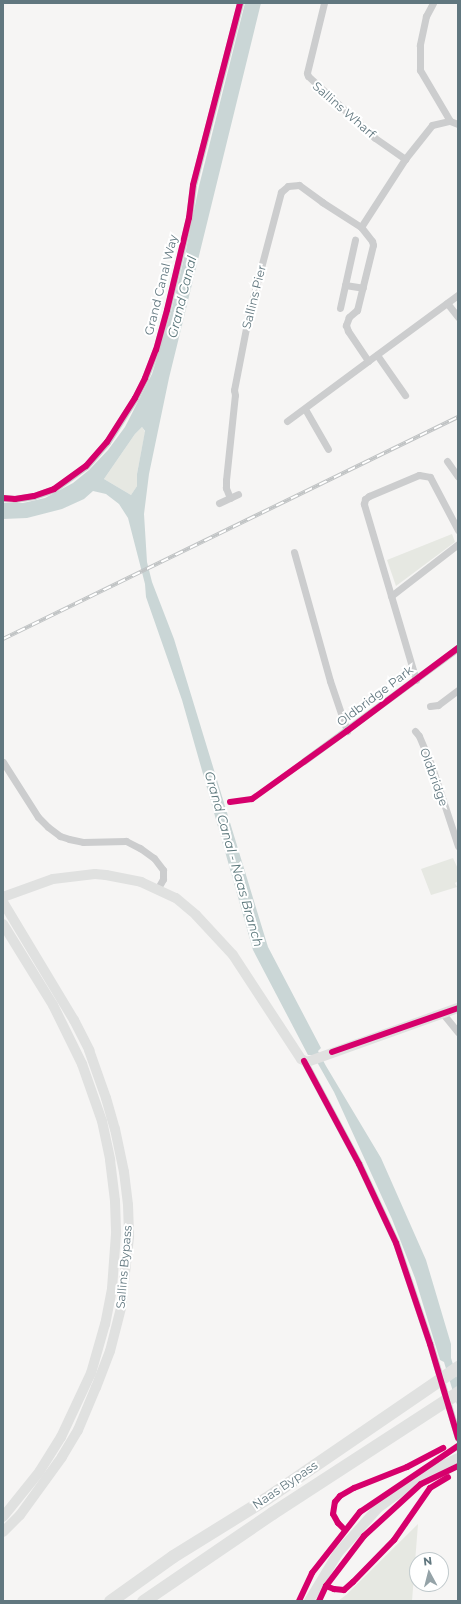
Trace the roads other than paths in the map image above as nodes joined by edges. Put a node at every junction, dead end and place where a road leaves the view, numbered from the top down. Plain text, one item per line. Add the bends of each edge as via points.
1 (240, 3) edge
2 (324, 3) edge
3 (432, 3) edge
4 (450, 121) junction
5 (458, 124) edge
6 (405, 159) junction
7 (361, 227) junction
8 (355, 240) dead end
9 (345, 285) junction
10 (363, 288) junction
11 (458, 295) edge
12 (447, 303) junction
13 (340, 308) dead end
14 (458, 317) edge
15 (377, 355) junction
16 (368, 361) junction
17 (405, 395) dead end
18 (305, 409) junction
19 (287, 421) dead end
20 (328, 449) dead end
21 (447, 461) dead end
22 (458, 477) edge
23 (238, 494) dead end
24 (3, 498) edge
25 (230, 498) junction
26 (219, 503) dead end
27 (458, 530) edge
28 (458, 544) edge
29 (294, 552) dead end
30 (391, 596) junction
31 (458, 648) edge
32 (416, 680) junction
33 (458, 690) edge
34 (430, 706) dead end
35 (347, 731) junction
36 (415, 731) dead end
37 (304, 761) dead end
38 (3, 762) edge
39 (458, 846) edge
40 (158, 888) junction
41 (5, 898) edge
42 (3, 924) edge
43 (458, 1008) edge
44 (444, 1015) junction
45 (458, 1032) edge
46 (307, 1062) junction
47 (458, 1367) edge
48 (458, 1392) edge
49 (458, 1438) edge
50 (454, 1460) edge
51 (265, 1499) junction
52 (272, 1514) junction
53 (3, 1516) edge
54 (3, 1532) edge
55 (98, 1601) edge
56 (110, 1601) edge
57 (143, 1601) edge
58 (154, 1601) edge
59 (309, 1601) edge

1 - 24 street, Grand Canal Way via 194,185 189,218 167,310 156,350 136,398 107,442 86,466 54,490 15,499
2 - 6 street, Sallins Wharf via 308,76 375,138
3 - 4 street via 426,16 420,45 420,70
4 - 5 street
4 - 6 street via 432,125
6 - 7 street
7 - 10 street, Sallins Pier via 374,243
7 - 25 street, Sallins Pier via 299,185 288,186 281,192 249,312 234,390 226,480
8 - 9 street
9 - 10 street
9 - 13 street
10 - 16 street, Sallins Pier via 357,310 349,317 346,325
11 - 12 street
12 - 14 street
12 - 15 street
15 - 16 street
15 - 17 street
16 - 18 street
18 - 19 street
18 - 20 street
21 - 22 street
23 - 25 street
25 - 26 street
27 - 30 street, Oldbridge Park via 430,477 419,475 365,499 364,504
28 - 30 street
29 - 35 street, Oldbridge Park via 330,681
30 - 32 street, Oldbridge Park
31 - 32 street, Oldbridge Park
32 - 35 street, Oldbridge Park
33 - 34 street via 438,705
35 - 37 street, Oldbridge Park
36 - 39 street, Oldbridge via 432,767
38 - 40 street via 48,827 60,836 83,842 126,841 140,848 154,858 163,870 163,879
40 - 41 main road via 141,882 94,874 53,879
40 - 46 main road via 176,898 196,915 233,955
41 - 54 main road, Sallins Bypass via 89,1050 115,1129 126,1192 129,1236 121,1308 110,1351 96,1388 78,1430 62,1457 20,1515
42 - 53 main road, Sallins Bypass via 53,1005 85,1070 102,1121 110,1160 116,1234 112,1289 91,1373 61,1437 40,1471
43 - 44 main road
44 - 45 street
44 - 46 main road
46 - 49 street via 360,1164 396,1243
47 - 51 highway, Naas Bypass
48 - 52 highway, Naas Bypass
50 - 59 main road via 423,1475 378,1508 338,1553
51 - 55 highway
51 - 56 highway, Naas Bypass via 173,1556
52 - 57 highway, Naas Bypass
52 - 58 highway

